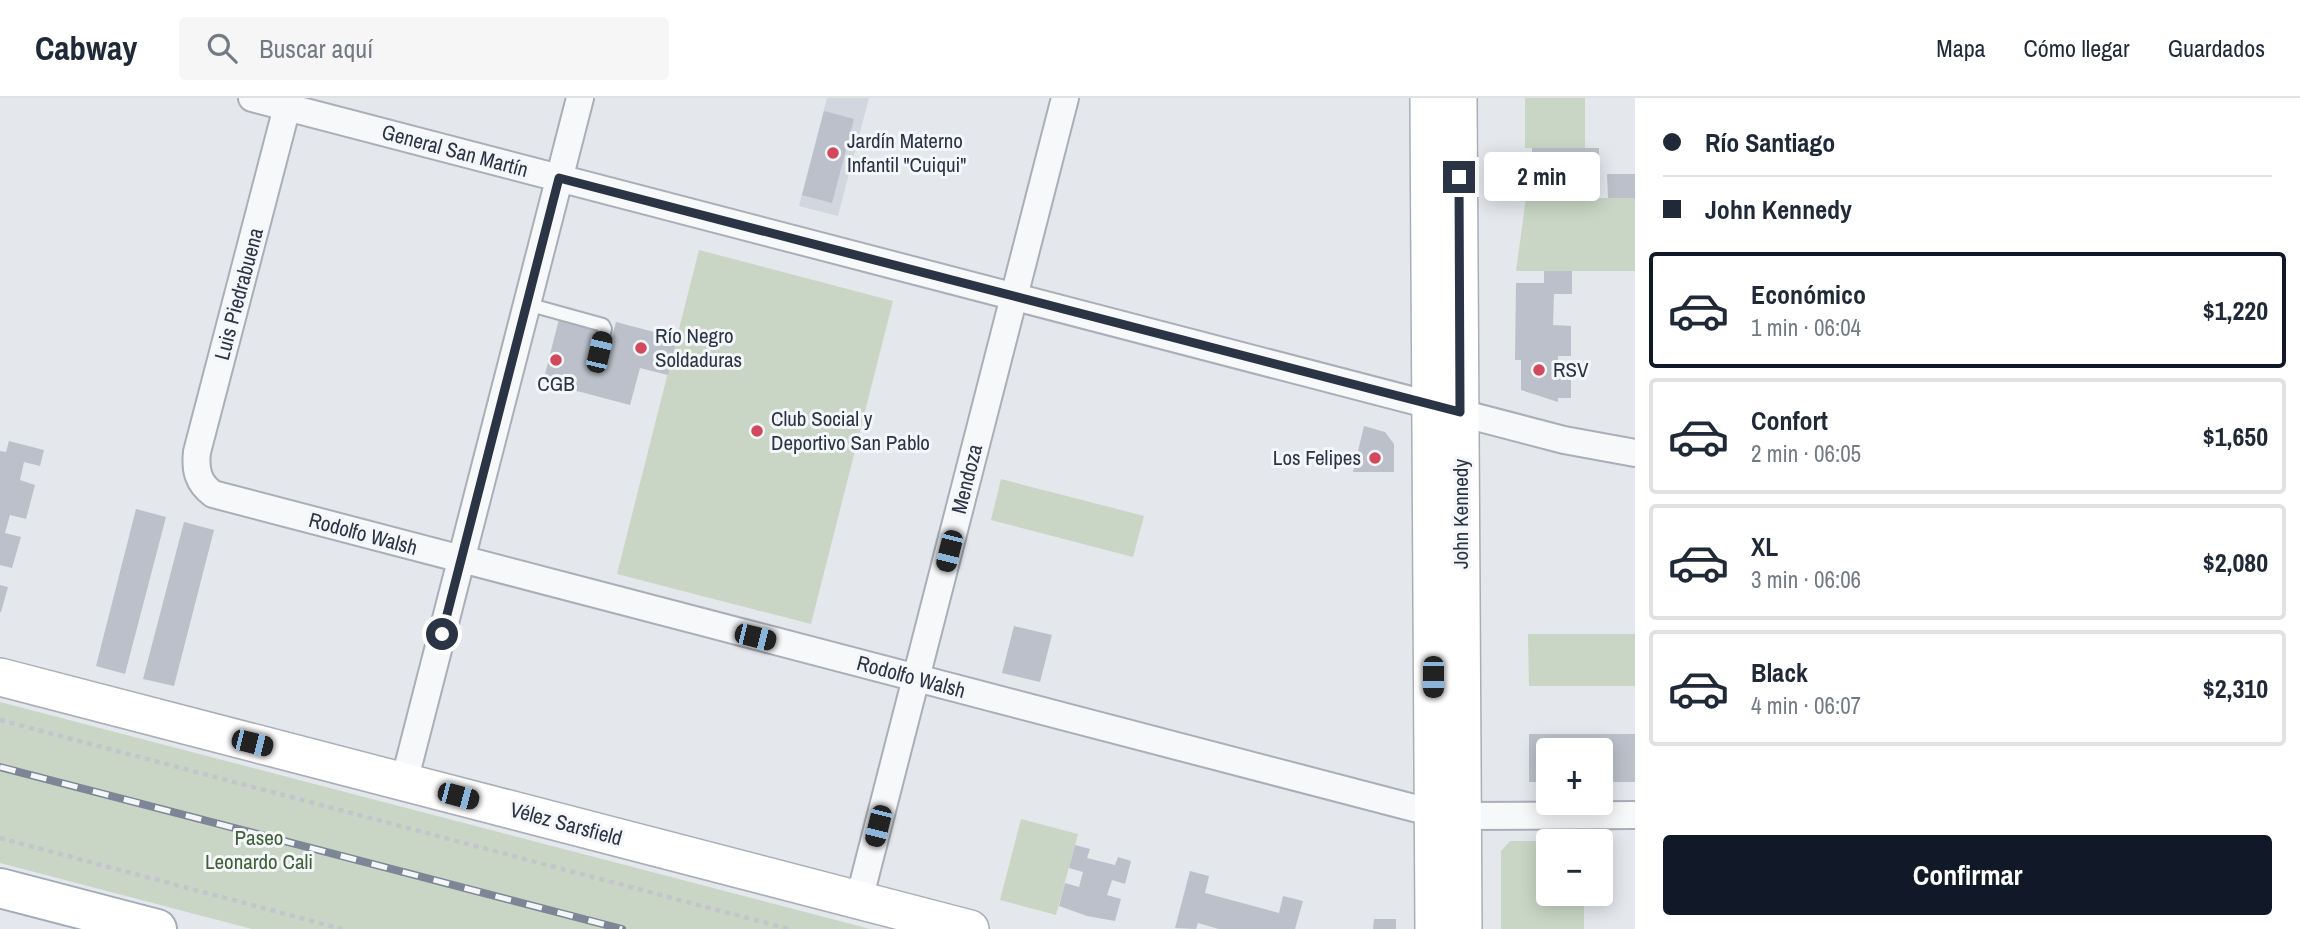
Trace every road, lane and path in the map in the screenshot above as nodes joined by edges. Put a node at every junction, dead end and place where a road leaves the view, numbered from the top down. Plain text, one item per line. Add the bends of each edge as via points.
1 (252, 98) edge
2 (580, 98) edge
3 (1065, 98) edge
4 (1429, 98) edge
5 (1458, 98) edge
6 (287, 107) junction
7 (559, 178) junction
8 (1014, 296) junction
9 (527, 304) junction
10 (599, 352) dead end
11 (1446, 409) junction
12 (1635, 453) edge
13 (200, 480) joint
14 (461, 560) junction
15 (0, 677) edge
16 (916, 678) junction
17 (0, 720) edge
18 (404, 782) junction
19 (1448, 814) junction
20 (1635, 814) edge
21 (0, 838) edge
22 (0, 888) edge
23 (859, 900) junction
24 (151, 928) edge
25 (342, 929) edge
26 (789, 929) edge
27 (970, 929) edge
28 (1434, 929) edge
29 (1463, 929) edge

1 - 6 street, General San Martín
2 - 7 street
3 - 8 street, Mendoza
4 - 11 main road, John Kennedy
5 - 11 main road, John Kennedy
6 - 7 street, General San Martín
6 - 13 street, Luis Piedrabuena via 198,452
7 - 8 street, General San Martín
7 - 9 street
8 - 11 street, General San Martín
8 - 16 street, Mendoza
9 - 10 lane via 603,325
9 - 14 street
11 - 12 street, General San Martín via 1589,446
11 - 19 main road, John Kennedy
13 - 14 street, Rodolfo Walsh via 222,498
14 - 16 street, Rodolfo Walsh
14 - 18 street
15 - 18 main road, Vélez Sarsfield
16 - 19 street, Rodolfo Walsh
16 - 23 street, Mendoza
17 - 26 path
18 - 23 main road, Vélez Sarsfield
19 - 20 street, Rodolfo Walsh
19 - 28 main road, John Kennedy
19 - 29 main road, John Kennedy
21 - 25 path
22 - 24 main road
23 - 27 main road, Vélez Sarsfield

